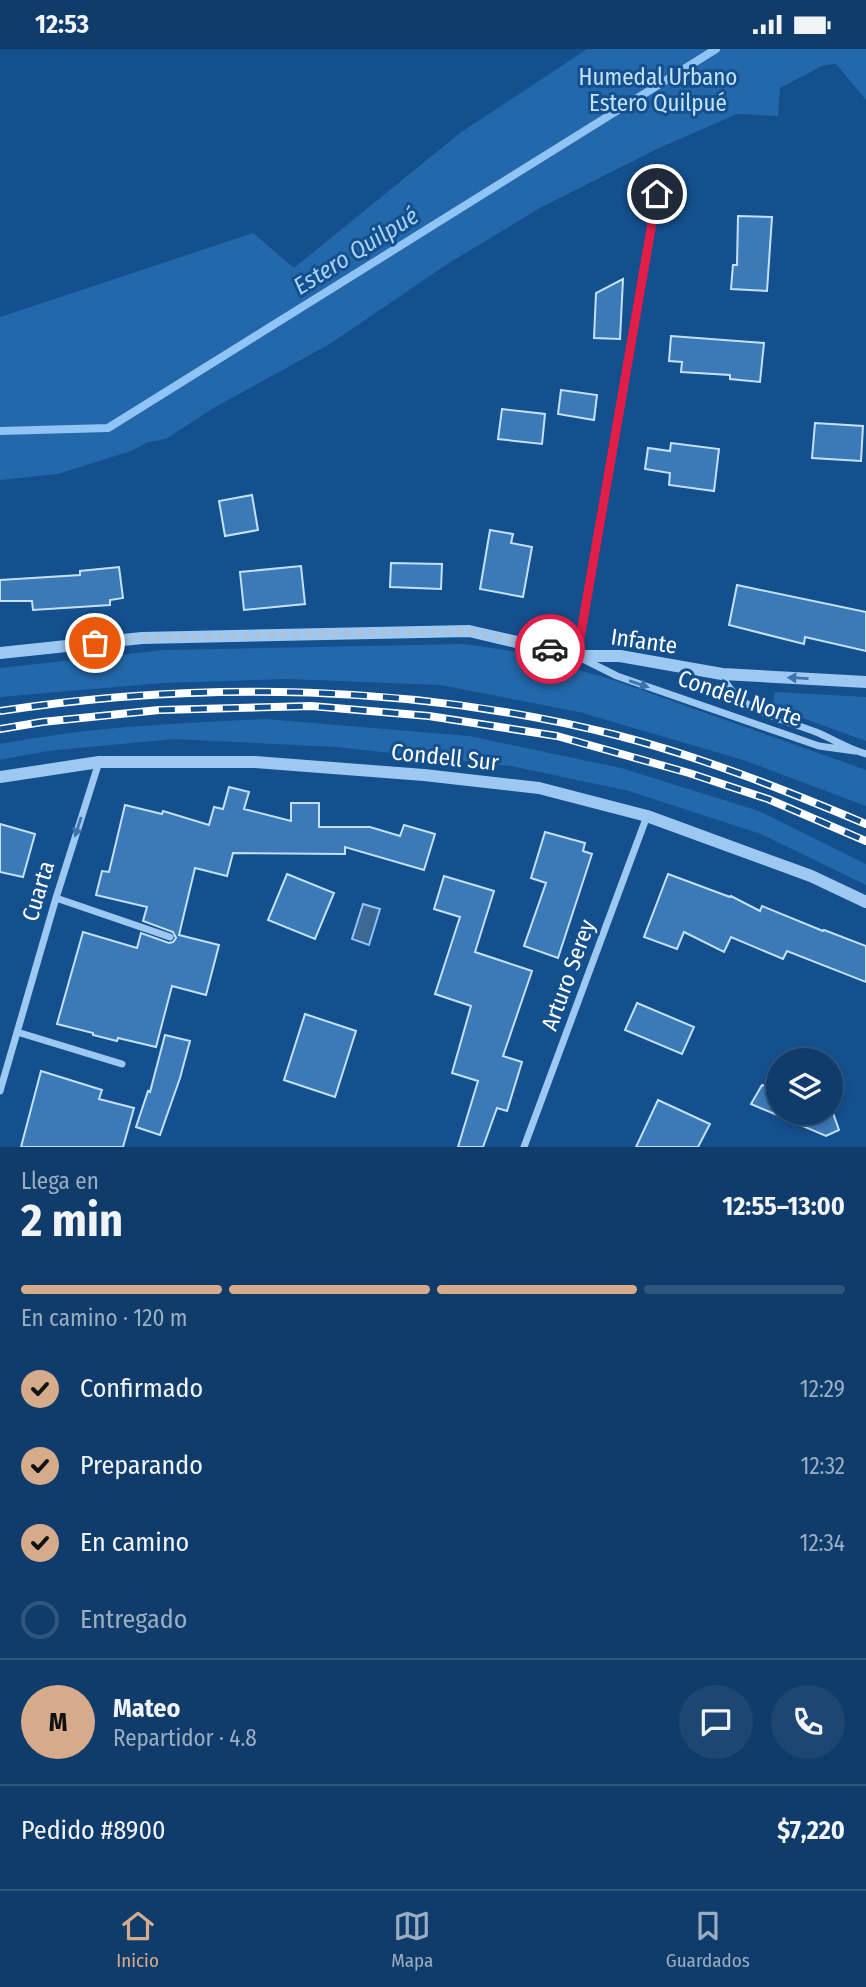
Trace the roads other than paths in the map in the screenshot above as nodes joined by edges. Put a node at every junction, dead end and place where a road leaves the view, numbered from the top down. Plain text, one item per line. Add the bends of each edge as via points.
1 (657, 194) dead end
2 (0, 653) edge
3 (577, 656) junction
4 (722, 674) junction
5 (866, 682) edge
6 (855, 751) junction
7 (866, 754) edge
8 (99, 762) junction
9 (0, 777) edge
10 (647, 816) junction
11 (56, 898) junction
12 (866, 902) edge
13 (170, 937) dead end
14 (17, 1033) junction
15 (122, 1064) dead end
16 (0, 1091) edge
17 (524, 1147) edge

1 - 3 street
2 - 3 street, Infante via 142,638 469,631
3 - 4 street, Infante via 620,656
3 -> 6 street, Condell Norte via 617,676 820,746
5 -> 4 street, Infante
4 - 6 street, Condell Norte via 726,686 748,705
6 - 7 street, Condell Norte
8 - 9 street, Condell Sur
8 - 10 street, Condell Sur via 255,762 424,775 539,787
8 -> 11 street, Cuarta
10 - 12 street, Condell Sur via 811,876
10 - 17 street, Arturo Serey
11 - 13 street
11 - 14 street, Cuarta
14 - 15 street
14 - 16 street, Cuarta

